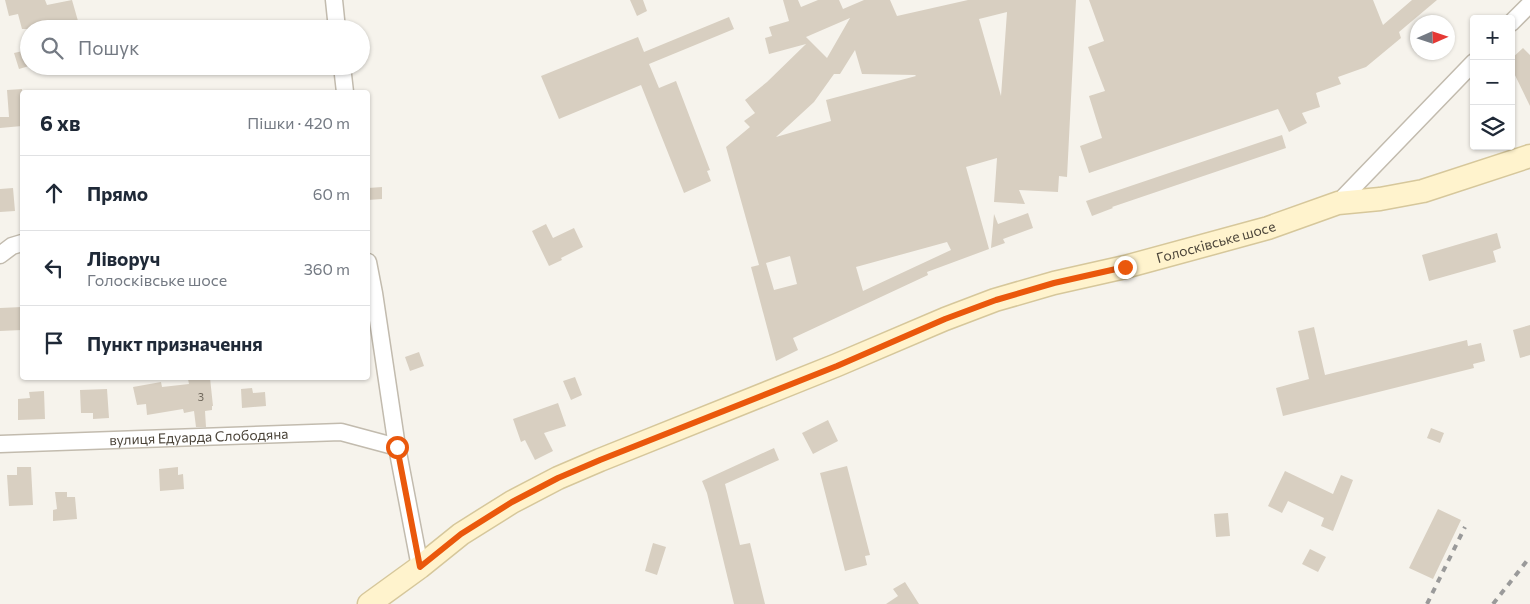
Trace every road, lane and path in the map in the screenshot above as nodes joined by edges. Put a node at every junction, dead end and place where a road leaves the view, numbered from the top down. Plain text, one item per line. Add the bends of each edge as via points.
1 (334, 0) edge
2 (1530, 4) edge
3 (1515, 19) edge
4 (336, 20) edge
5 (1470, 66) edge
6 (343, 75) edge
7 (345, 90) edge
8 (1530, 156) edge
9 (1338, 204) junction
10 (20, 244) edge
11 (0, 255) edge
12 (370, 272) edge
13 (0, 444) edge
14 (397, 447) junction
15 (420, 567) junction
16 (369, 604) edge

1 - 4 street
2 - 3 street
5 - 9 street
6 - 7 street
8 - 9 street, Голосківське шосе via 1424,191
9 - 15 street, Голосківське шосе via 1268,228 1054,283 945,319 558,478 461,534
10 - 11 street
12 - 14 street
13 - 14 street, вулиця Едуарда Слободяна via 341,432
14 - 15 street
15 - 16 street, Голосківське шосе

